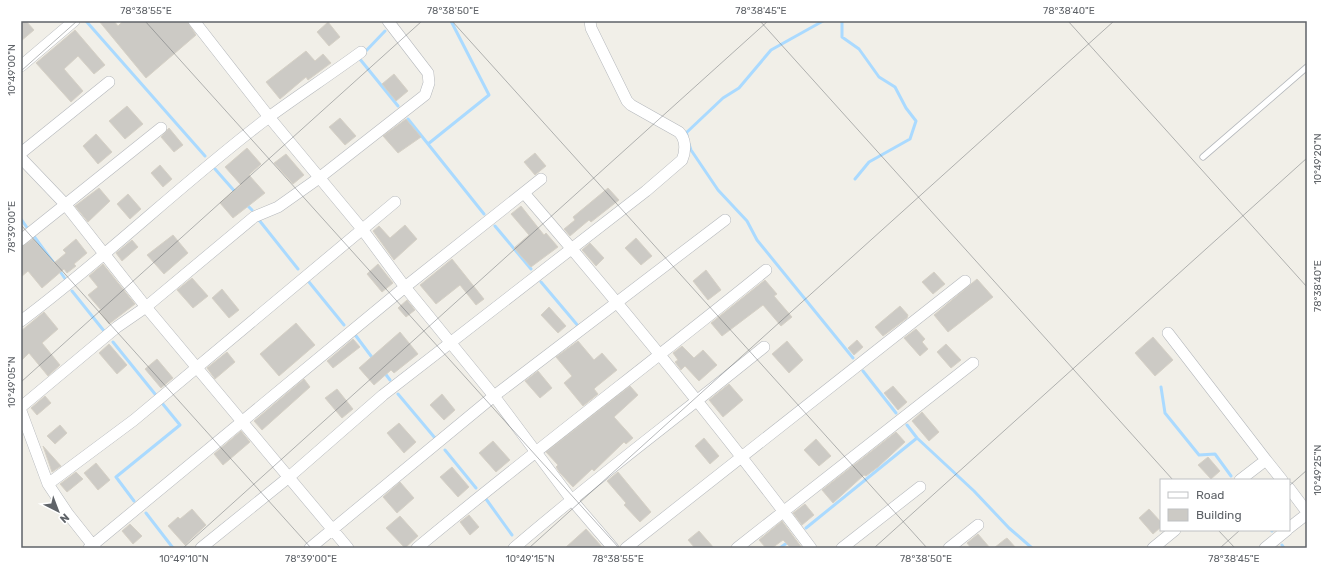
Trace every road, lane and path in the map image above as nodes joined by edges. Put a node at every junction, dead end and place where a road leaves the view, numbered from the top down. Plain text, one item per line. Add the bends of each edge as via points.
1 (74, 21) edge
2 (194, 21) edge
3 (388, 21) edge
4 (590, 21) edge
5 (361, 52) dead end
6 (21, 66) edge
7 (1307, 67) edge
8 (109, 82) dead end
9 (269, 117) junction
10 (161, 128) dead end
11 (21, 153) edge
12 (1203, 157) dead end
13 (21, 158) edge
14 (319, 178) junction
15 (541, 179) dead end
16 (524, 193) junction
17 (395, 202) dead end
18 (65, 204) junction
19 (725, 220) dead end
20 (362, 229) junction
21 (21, 240) edge
22 (571, 248) junction
23 (104, 253) junction
24 (766, 270) dead end
25 (965, 281) dead end
26 (405, 286) junction
27 (616, 304) junction
28 (146, 307) junction
29 (21, 322) edge
30 (1168, 333) dead end
31 (450, 343) junction
32 (764, 347) dead end
33 (659, 356) junction
34 (973, 363) dead end
35 (197, 368) junction
36 (494, 396) junction
37 (696, 402) junction
38 (21, 407) edge
39 (21, 411) edge
40 (243, 422) junction
41 (535, 452) junction
42 (741, 457) junction
43 (1266, 460) junction
44 (289, 477) junction
45 (1241, 479) edge
46 (1281, 479) edge
47 (48, 484) junction
48 (920, 487) dead end
49 (1290, 489) edge
50 (571, 499) junction
51 (783, 512) junction
52 (1307, 513) edge
53 (978, 525) dead end
54 (1290, 527) edge
55 (333, 529) junction
56 (1174, 531) edge
57 (1285, 531) edge
58 (92, 547) edge
59 (201, 548) edge
60 (310, 548) edge
61 (348, 548) edge
62 (417, 548) edge
63 (514, 548) edge
64 (613, 548) edge
65 (626, 548) edge
66 (737, 548) edge
67 (810, 548) edge
68 (842, 548) edge
69 (949, 548) edge
70 (1152, 548) edge
71 (1264, 548) edge

1 - 6 street
2 - 9 street
3 - 14 street via 428,73 429,83 425,95
4 - 22 street via 590,28 624,97 631,105 679,132 683,136 685,153 682,160 646,191
5 - 9 street
7 - 12 lane
8 - 11 street
9 - 14 street
9 - 23 street
10 - 18 street
13 - 18 street
14 - 20 street
14 - 28 street via 278,207 254,217
15 - 16 street
16 - 22 street
16 - 26 street
17 - 20 street
18 - 21 street
18 - 23 street
19 - 27 street
20 - 26 street
20 - 35 street
22 - 27 street
22 - 31 street
23 - 28 street
23 - 29 street via 71,284
24 - 33 street
25 - 42 street
26 - 31 street
26 - 40 street
27 - 33 street
27 - 36 street
28 - 35 street
28 - 38 street via 117,327
30 - 43 street
31 - 36 street
31 - 44 street via 383,394
32 - 37 street
33 - 37 street
33 - 41 street
34 - 51 street
35 - 40 street
35 - 47 street via 134,420
36 - 41 street
36 - 55 street
37 - 42 street
37 - 50 street
39 - 47 street
40 - 44 street
40 - 58 street
41 - 50 street
41 - 62 street
42 - 51 street
42 - 65 street
43 - 45 street
43 - 46 street
44 - 55 street
44 - 59 street
47 - 58 street
48 - 68 street
49 - 52 street
50 - 63 street
50 - 64 street
51 - 66 street
51 - 67 street
52 - 54 street
53 - 69 street
55 - 60 street
55 - 61 street
56 - 70 street
57 - 71 street

